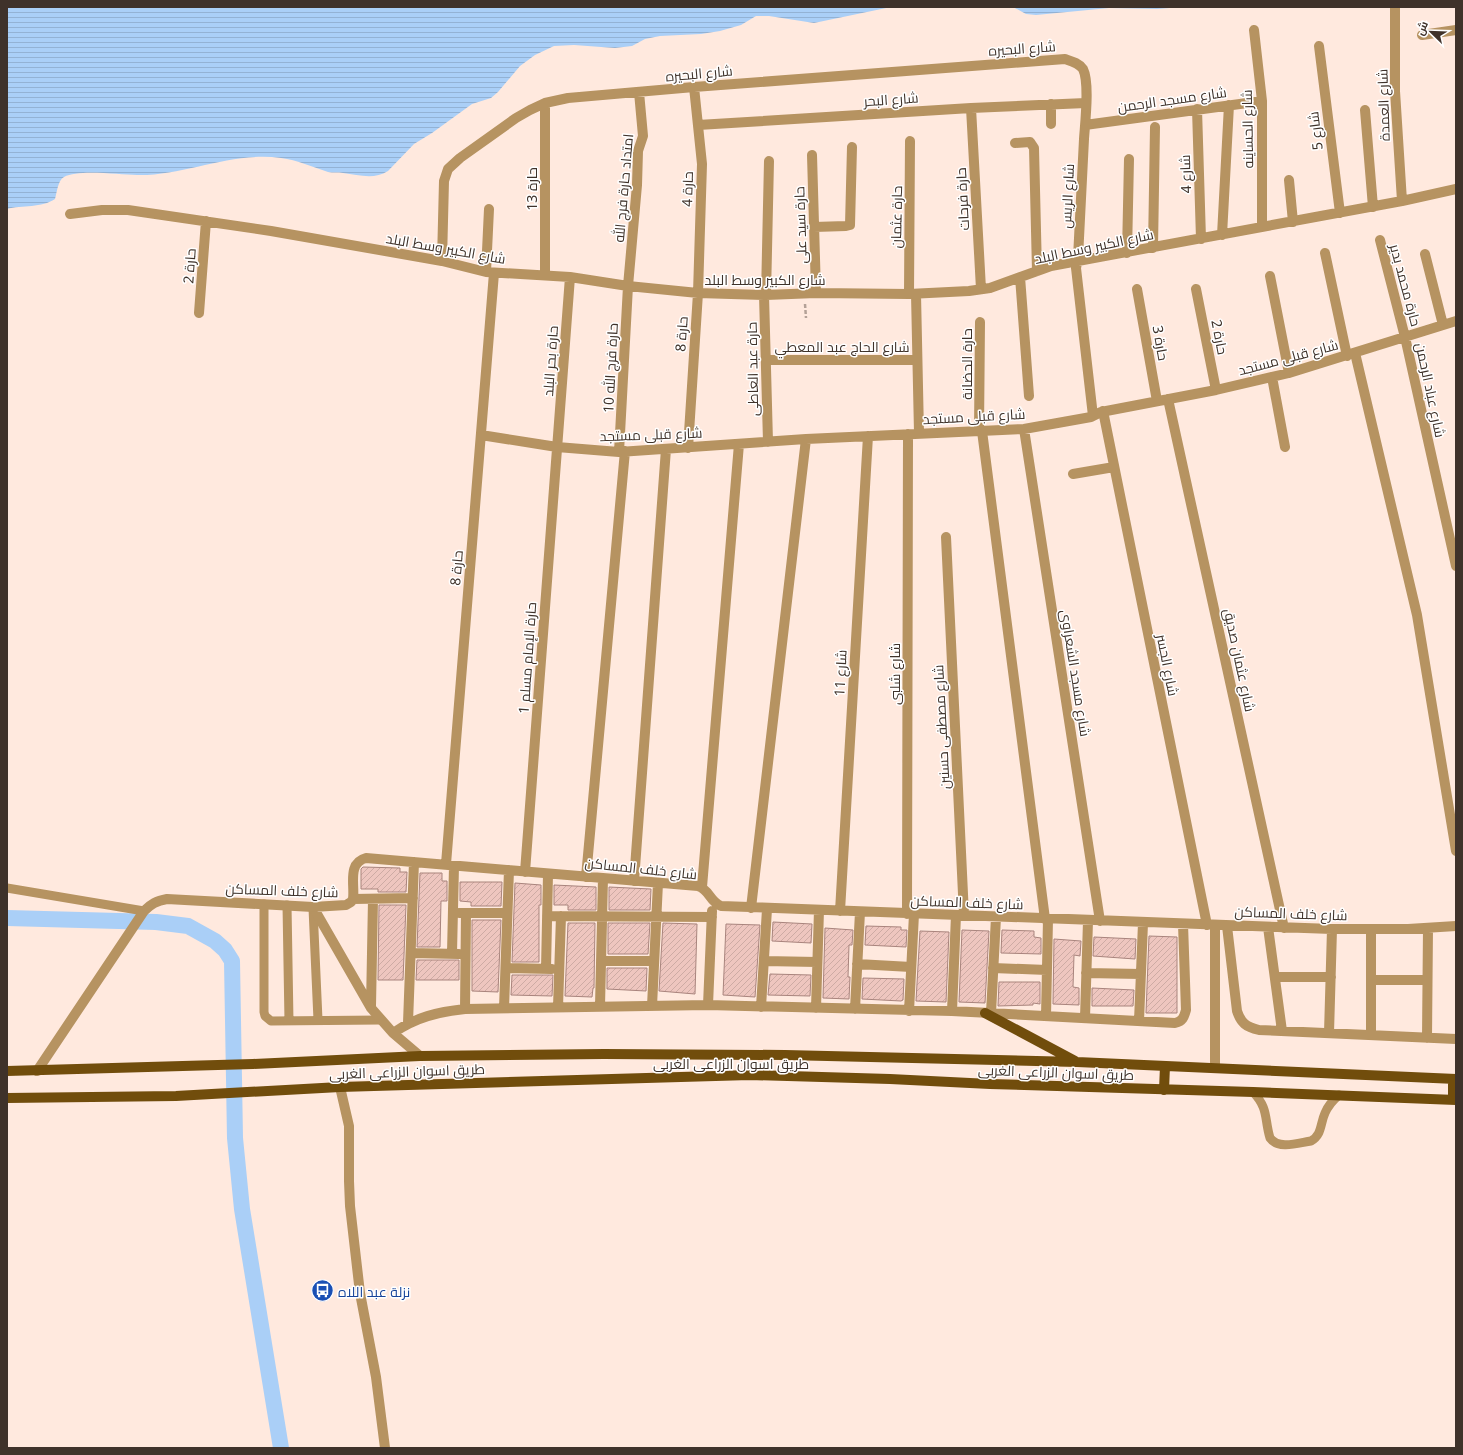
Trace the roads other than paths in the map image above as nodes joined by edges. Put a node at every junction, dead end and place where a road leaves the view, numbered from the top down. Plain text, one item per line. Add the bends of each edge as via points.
1 (1395, 7) edge
2 (1254, 30) dead end
3 (1456, 30) edge
4 (1422, 35) dead end
5 (1319, 46) dead end
6 (1065, 59) joint
7 (694, 87) junction
8 (639, 92) junction
9 (1262, 101) junction
10 (545, 103) junction
11 (1086, 103) junction
12 (1051, 104) junction
13 (1229, 105) junction
14 (971, 108) junction
15 (1197, 109) junction
16 (1364, 110) dead end
17 (1050, 124) dead end
18 (698, 125) junction
19 (1085, 125) junction
20 (1154, 127) dead end
21 (910, 141) dead end
22 (1015, 143) dead end
23 (852, 147) dead end
24 (812, 155) dead end
25 (1130, 159) dead end
26 (768, 161) dead end
27 (1289, 180) dead end
28 (1456, 189) edge
29 (1402, 201) junction
30 (1373, 207) junction
31 (489, 209) dead end
32 (1340, 213) junction
33 (70, 214) dead end
34 (206, 222) junction
35 (1293, 222) junction
36 (814, 227) junction
37 (1262, 227) junction
38 (1222, 235) junction
39 (1201, 239) junction
40 (1380, 240) dead end
41 (1153, 248) junction
42 (1127, 253) junction
43 (1325, 254) dead end
44 (1425, 254) dead end
45 (442, 261) junction
46 (1077, 261) junction
47 (1037, 271) junction
48 (490, 273) junction
49 (545, 275) junction
50 (1270, 276) dead end
51 (570, 277) junction
52 (1020, 277) junction
53 (628, 286) junction
54 (981, 289) junction
55 (1137, 289) dead end
56 (1196, 289) dead end
57 (698, 293) junction
58 (816, 293) junction
59 (913, 294) junction
60 (765, 295) junction
61 (199, 314) dead end
62 (1456, 321) edge
63 (980, 322) dead end
64 (1443, 325) junction
65 (1405, 337) junction
66 (1351, 354) junction
67 (766, 360) junction
68 (918, 360) junction
69 (1289, 373) junction
70 (1272, 377) junction
71 (1216, 390) junction
72 (1029, 396) dead end
73 (1168, 399) junction
74 (1157, 401) junction
75 (1103, 411) junction
76 (1093, 416) junction
77 (1024, 428) junction
78 (980, 431) junction
79 (919, 433) junction
80 (908, 434) junction
81 (481, 435) junction
82 (868, 436) junction
83 (806, 439) junction
84 (768, 442) junction
85 (739, 444) junction
86 (557, 447) junction
87 (1285, 447) dead end
88 (688, 448) junction
89 (666, 449) junction
90 (622, 452) junction
91 (1114, 468) junction
92 (1073, 474) dead end
93 (946, 537) dead end
94 (1456, 566) edge
95 (1456, 851) edge
96 (414, 862) junction
97 (450, 865) junction
98 (509, 870) junction
99 (525, 872) junction
100 (548, 874) junction
101 (586, 877) junction
102 (603, 878) junction
103 (634, 881) junction
104 (658, 883) junction
105 (7, 888) edge
106 (702, 888) junction
107 (373, 898) junction
108 (413, 898) junction
109 (353, 899) junction
110 (713, 902) junction
111 (264, 904) junction
112 (287, 905) junction
113 (313, 907) junction
114 (752, 908) junction
115 (767, 908) junction
116 (819, 910) junction
117 (840, 911) junction
118 (860, 912) junction
119 (453, 913) junction
120 (466, 913) junction
121 (508, 913) junction
122 (142, 914) junction
123 (911, 914) junction
124 (960, 915) junction
125 (547, 916) junction
126 (561, 916) junction
127 (602, 916) junction
128 (656, 917) junction
129 (712, 917) junction
130 (996, 917) junction
131 (1046, 919) junction
132 (1088, 920) junction
133 (1100, 921) junction
134 (1143, 923) junction
135 (1183, 924) junction
136 (1211, 925) junction
137 (1227, 926) junction
138 (1456, 926) edge
139 (1268, 927) junction
140 (1284, 928) junction
141 (1428, 928) junction
142 (1332, 929) junction
143 (1371, 929) junction
144 (411, 953) junction
145 (452, 953) junction
146 (465, 954) junction
147 (601, 961) junction
148 (654, 961) junction
149 (764, 961) junction
150 (817, 962) junction
151 (857, 964) junction
152 (911, 967) junction
153 (506, 968) junction
154 (993, 968) junction
155 (546, 969) junction
156 (559, 969) junction
157 (1047, 970) junction
158 (1086, 973) junction
159 (1141, 974) junction
160 (1275, 977) junction
161 (1331, 977) junction
162 (1371, 980) junction
163 (1427, 980) junction
164 (708, 1005) junction
165 (600, 1006) junction
166 (652, 1006) junction
167 (558, 1007) junction
168 (761, 1007) junction
169 (371, 1008) junction
170 (504, 1008) junction
171 (816, 1008) junction
172 (465, 1009) junction
173 (855, 1009) junction
174 (909, 1011) junction
175 (952, 1011) junction
176 (988, 1013) junction
177 (1046, 1016) junction
178 (1085, 1018) junction
179 (318, 1020) junction
180 (381, 1020) junction
181 (289, 1021) junction
182 (1139, 1021) junction
183 (408, 1023) junction
184 (1282, 1031) junction
185 (393, 1033) junction
186 (1329, 1033) junction
187 (1370, 1035) junction
188 (1427, 1038) junction
189 (1456, 1039) edge
190 (420, 1056) junction
191 (1077, 1062) junction
192 (1165, 1066) junction
193 (1215, 1068) junction
194 (7, 1071) edge
195 (38, 1071) junction
196 (1455, 1079) edge
197 (340, 1087) junction
198 (1164, 1090) junction
199 (1253, 1092) junction
200 (1339, 1095) junction
201 (7, 1098) edge
202 (1454, 1100) edge
203 (385, 1448) edge

1 - 29 street, شارع العمدة via 1396,91
2 - 9 street, شارع الحساينه
3 - 4 street
5 - 32 street, شارع 5
6 - 7 street, شارع البحيره
6 - 11 street, شارع الريس via 1076,63 1083,70 1086,80
7 - 8 street, شارع البحيره
7 - 18 street, حارة 4
8 - 10 street, شارع البحيره via 568,98
8 - 53 street, امتداد حارة فرج الله via 643,136 638,151
9 - 13 street, شارع مسجد الرحمن
9 - 37 street, شارع الحساينه
10 - 45 street, شارع البحيره via 516,118 448,169 444,181
10 - 49 street, حارة 13
11 - 12 street, شارع البحر
11 - 19 street, شارع الريس
12 - 14 street, شارع البحر
12 - 17 street
13 - 15 street, شارع مسجد الرحمن
13 - 38 street
14 - 18 street, شارع البحر
14 - 54 street, حارة فرحات
15 - 19 street, شارع مسجد الرحمن
15 - 39 street, شارع 4
16 - 30 street
18 - 57 street, حارة 4 via 702,164
19 - 46 street, شارع الريس
20 - 41 street
21 - 59 street, حارة عثمان
22 - 47 street via 1030,142 1034,148
23 - 36 street via 850,224
24 - 36 street, حارة سيد على
25 - 42 street
26 - 60 street, حارة عبد العاطى
27 - 35 street
28 - 29 street, شارع الكبير وسط البلد
29 - 30 street, شارع الكبير وسط البلد
30 - 32 street, شارع الكبير وسط البلد
31 - 48 street, حارة 8
32 - 35 street, شارع الكبير وسط البلد
33 - 34 street, شارع الكبير وسط البلد via 128,210
34 - 45 street, شارع الكبير وسط البلد
34 - 61 street, حارة 2
35 - 37 street, شارع الكبير وسط البلد
36 - 58 street, حارة سيد على
37 - 38 street, شارع الكبير وسط البلد
38 - 39 street, شارع الكبير وسط البلد
39 - 41 street, شارع الكبير وسط البلد
40 - 65 street, حارة محمد بدير
41 - 42 street, شارع الكبير وسط البلد
42 - 46 street, شارع الكبير وسط البلد
43 - 66 street
44 - 64 street
45 - 48 street, شارع الكبير وسط البلد
46 - 47 street, شارع الكبير وسط البلد
46 - 76 street, شارع الريس
47 - 52 street, شارع الكبير وسط البلد
48 - 49 street, شارع الكبير وسط البلد
48 - 81 street, حارة 8
49 - 51 street, شارع الكبير وسط البلد
50 - 69 street
51 - 53 street, شارع الكبير وسط البلد
51 - 86 street, حارة بحر البلد
52 - 54 street, شارع الكبير وسط البلد
52 - 72 street
53 - 57 street, شارع الكبير وسط البلد
53 - 90 street, حارة فرج الله 10
54 - 59 street, شارع الكبير وسط البلد
55 - 74 street, حارة 3
56 - 71 street, حارة 2
57 - 60 street, شارع الكبير وسط البلد
57 - 88 street, حارة 8
58 - 59 street, شارع الكبير وسط البلد
58 - 60 street, شارع الكبير وسط البلد
59 - 68 street, حارة عثمان
60 - 67 street, حارة عبد العاطى
62 - 64 street, شارع قبلى مستجد
63 - 78 street, حارة الحضانة
64 - 65 street, شارع قبلى مستجد
65 - 66 street, شارع قبلى مستجد
65 - 94 street, شارع عباد الرحمن
66 - 69 street, شارع قبلى مستجد
66 - 95 street via 1417,615
67 - 68 street, شارع الحاج عبد المعطي
67 - 84 street, حارة عبد العاطى
68 - 79 street, حارة عثمان
69 - 70 street, شارع قبلى مستجد
70 - 71 street, شارع قبلى مستجد
70 - 87 street
71 - 73 street, شارع قبلى مستجد
73 - 74 street, شارع قبلى مستجد
73 - 140 street, شارع عثمان صديق
74 - 75 street, شارع قبلى مستجد
75 - 76 street, شارع قبلى مستجد
75 - 91 street, شارع الجسر
76 - 77 street, شارع قبلى مستجد
77 - 78 street, شارع قبلى مستجد
77 - 133 street, شارع مسجد الشعراوى
78 - 79 street, شارع قبلى مستجد
78 - 131 street, حارة الحضانة
79 - 80 street, شارع قبلى مستجد
80 - 82 street, شارع قبلى مستجد
80 - 123 street, شارع شلبى
81 - 86 street, شارع قبلى مستجد
81 - 97 street, حارة 8
82 - 83 street, شارع قبلى مستجد
82 - 117 street, شارع 11
83 - 84 street, شارع قبلى مستجد
83 - 114 street
84 - 85 street, شارع قبلى مستجد
85 - 88 street, شارع قبلى مستجد
85 - 106 street
86 - 90 street, شارع قبلى مستجد
86 - 99 street, حارة الإمام مسلم 1
88 - 89 street, شارع قبلى مستجد
89 - 90 street, شارع قبلى مستجد
89 - 103 street
90 - 101 street, حارة فرج الله 10
91 - 92 street
91 - 136 street, شارع الجسر
93 - 124 street, شارع مصطفى حسنين
96 - 97 street, شارع خلف المساكن
96 - 108 street
96 - 109 street, شارع خلف المساكن via 362,859 353,872
97 - 98 street, شارع خلف المساكن
97 - 119 street, حارة 8
98 - 99 street, شارع خلف المساكن
98 - 121 street
99 - 100 street, شارع خلف المساكن
100 - 101 street, شارع خلف المساكن
100 - 125 street
101 - 102 street, شارع خلف المساكن
102 - 103 street, شارع خلف المساكن
102 - 127 street
103 - 104 street, شارع خلف المساكن
104 - 106 street, شارع خلف المساكن
104 - 128 street
105 - 122 lane
106 - 110 street, شارع خلف المساكن
107 - 108 street
107 - 109 street
107 - 169 street
108 - 144 street
109 - 113 street, شارع خلف المساكن via 346,905
110 - 114 street, شارع خلف المساكن via 721,906
110 - 129 street
111 - 112 street, شارع خلف المساكن
111 - 122 street, شارع خلف المساكن via 167,899 157,900
111 - 181 lane via 264,1012 271,1020
112 - 113 street, شارع خلف المساكن
112 - 181 lane
113 - 169 street
113 - 179 lane
114 - 115 street, شارع خلف المساكن
115 - 116 street, شارع خلف المساكن
115 - 149 street
116 - 117 street, شارع خلف المساكن
116 - 150 street
117 - 118 street, شارع خلف المساكن
118 - 123 street, شارع خلف المساكن
118 - 151 street
119 - 120 street
119 - 145 street, حارة 8
120 - 121 street
120 - 146 street
121 - 153 street
122 - 195 street, شارع خلف المساكن
123 - 124 street, شارع خلف المساكن
123 - 152 street, شارع شلبى
124 - 130 street, شارع خلف المساكن
124 - 175 street, شارع مصطفى حسنين
125 - 126 street
125 - 155 street
126 - 127 street
126 - 156 street
127 - 128 street
127 - 147 street
128 - 129 street
128 - 148 street
129 - 164 street
130 - 131 street, شارع خلف المساكن
130 - 154 street
131 - 132 street, شارع خلف المساكن
131 - 157 street, حارة الحضانة
132 - 133 street, شارع خلف المساكن
132 - 158 street
133 - 134 street, شارع خلف المساكن
134 - 135 street, شارع خلف المساكن
134 - 159 street
135 - 136 street, شارع خلف المساكن
135 - 182 street via 1186,1010 1184,1017 1175,1023
136 - 137 street, شارع خلف المساكن
136 - 193 street, شارع الجسر
137 - 139 street, شارع خلف المساكن
137 - 184 street via 1240,1019 1250,1028
138 - 141 street, شارع خلف المساكن
139 - 140 street, شارع خلف المساكن
139 - 160 street
140 - 142 street, شارع خلف المساكن
141 - 143 street, شارع خلف المساكن
141 - 163 street
142 - 143 street, شارع خلف المساكن
142 - 161 street
143 - 162 street
144 - 145 street
144 - 183 street
145 - 146 street
146 - 172 street
147 - 148 street
147 - 165 street
148 - 166 street
149 - 150 street
149 - 168 street
150 - 171 street
151 - 152 street
151 - 173 street
152 - 174 street, شارع شلبى
153 - 155 street
153 - 170 street
154 - 157 street
154 - 176 street
155 - 156 street
156 - 167 street
157 - 177 street, حارة الحضانة
158 - 159 street
158 - 178 street
159 - 182 street
160 - 161 street
160 - 184 street
161 - 186 street
162 - 163 street
162 - 187 street
163 - 188 street
164 - 166 street
164 - 168 street
165 - 166 street
165 - 167 street
167 - 170 street
168 - 171 street
169 - 180 street
170 - 172 street
171 - 173 street
172 - 183 street via 445,1011
173 - 174 street
174 - 175 street
175 - 176 street
176 - 177 street
176 - 191 main road
177 - 178 street
178 - 182 street
179 - 180 lane
179 - 181 lane
180 - 185 street
183 - 185 street
184 - 186 street
185 - 190 street
186 - 187 street
187 - 188 street
188 - 189 street
190 - 191 main road, طريق اسوان الزراعى الغربى via 785,1055
190 - 195 main road, طريق اسوان الزراعى الغربى
191 - 192 main road, طريق اسوان الزراعى الغربى
192 - 193 main road, طريق اسوان الزراعى الغربى
192 - 198 main road
193 - 196 main road, طريق اسوان الزراعى الغربى
194 - 195 main road, طريق اسوان الزراعى الغربى
196 - 202 main road
197 - 198 main road, طريق اسوان الزراعى الغربى via 750,1075 890,1078
197 - 201 main road, طريق اسوان الزراعى الغربى via 176,1096
197 - 203 street via 349,1126 349,1188 360,1293 376,1377
198 - 199 main road, طريق اسوان الزراعى الغربى
199 - 200 main road, طريق اسوان الزراعى الغربى
199 - 200 lane via 1265,1109 1270,1138 1281,1145 1315,1139 1329,1106
200 - 202 main road, طريق اسوان الزراعى الغربى

